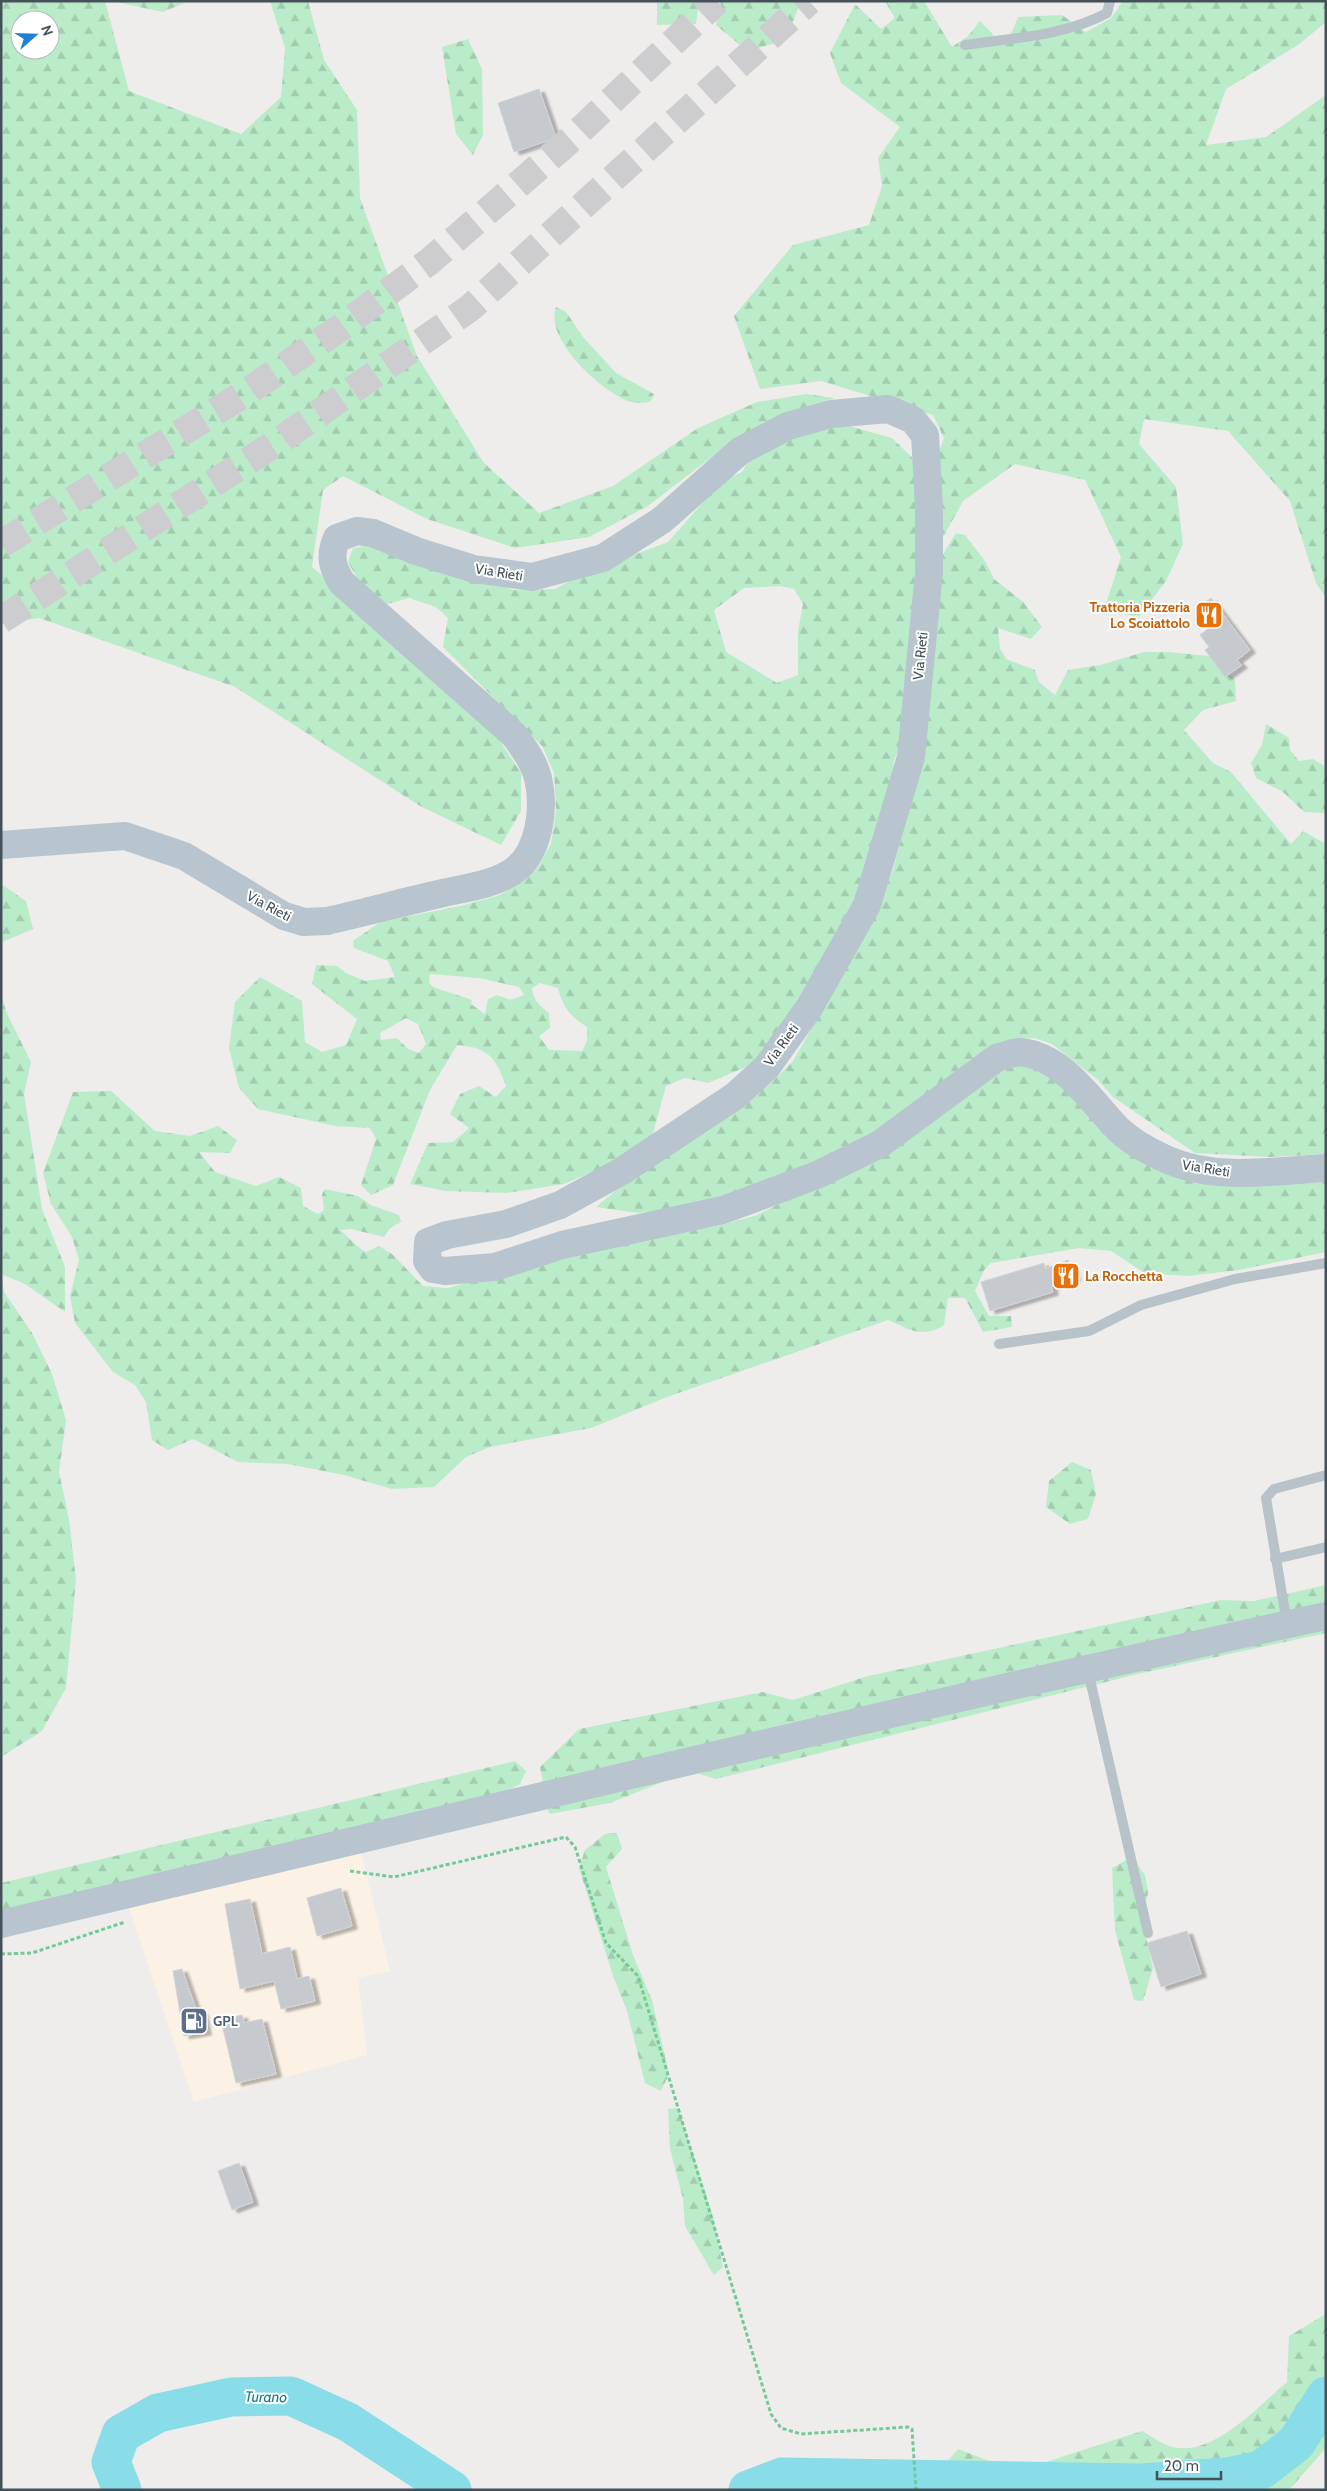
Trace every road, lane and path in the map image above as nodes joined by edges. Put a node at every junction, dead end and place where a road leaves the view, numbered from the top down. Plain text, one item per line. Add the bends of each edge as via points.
1 (1110, 1) edge
2 (965, 45) dead end
3 (1, 845) edge
4 (1326, 1168) edge
5 (1326, 1263) edge
6 (999, 1344) dead end
7 (1326, 1475) edge
8 (1326, 1547) edge
9 (1275, 1559) junction
10 (1326, 1616) edge
11 (1287, 1624) junction
12 (1087, 1668) junction
13 (350, 1871) dead end
14 (132, 1920) dead end
15 (1, 1924) edge
16 (1148, 1933) dead end
17 (1, 1954) edge
18 (916, 2490) edge

1 - 2 lane via 1107,13 1094,20
3 - 4 street, Via Rieti via 124,836 184,856 253,900 304,922 328,921 480,885 512,872 532,848 539,823 538,777 527,753 514,735 342,583 332,568 331,551 337,538 357,531 373,533 416,551 474,569 532,577 602,558 662,520 740,451 788,426 831,414 888,409 913,420 925,435 929,572 911,758 867,905 809,1008 766,1068 735,1096 622,1171 560,1205 506,1224 428,1242 427,1261 434,1269 445,1271 495,1267 562,1246 723,1210 817,1176 880,1144 998,1058 1019,1052 1061,1069 1118,1129 1170,1161 1202,1170 1246,1173
5 - 6 lane via 1235,1279 1141,1305 1089,1331
7 - 9 lane via 1274,1489 1266,1498
8 - 9 lane
9 - 11 lane
10 - 11 street
11 - 12 street
12 - 15 street
12 - 16 lane
13 - 18 path via 394,1877 566,1837 574,1847 606,1943 638,1976 771,2414 781,2428 801,2434 912,2429
14 - 17 path via 32,1953

